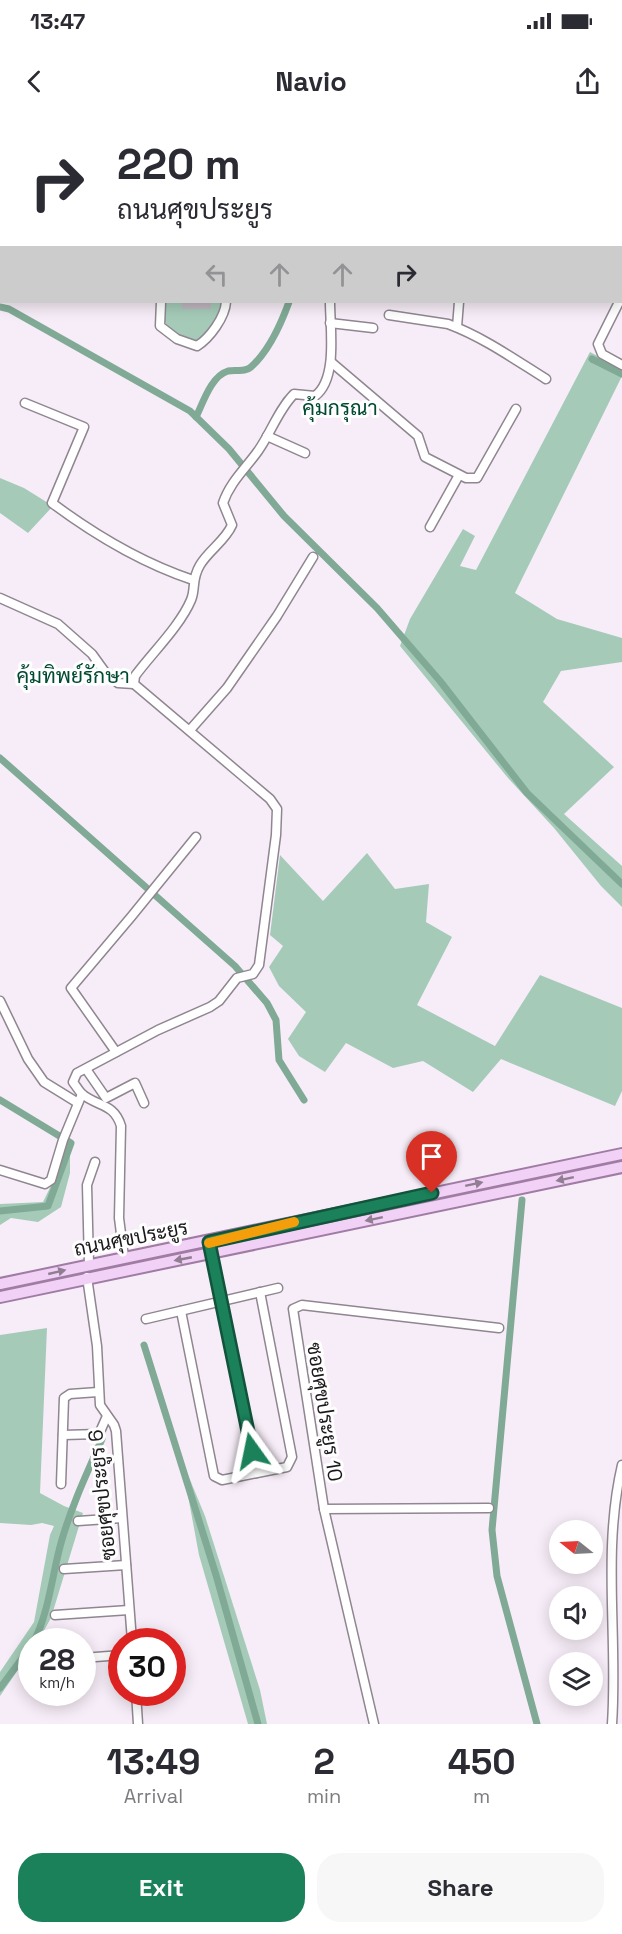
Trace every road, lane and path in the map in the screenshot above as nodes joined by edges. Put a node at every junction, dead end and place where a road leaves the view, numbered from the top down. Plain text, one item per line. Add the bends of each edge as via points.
1 (161, 303) edge
2 (226, 303) edge
3 (330, 303) edge
4 (459, 303) edge
5 (619, 303) edge
6 (389, 315) dead end
7 (330, 323) junction
8 (457, 327) junction
9 (373, 328) dead end
10 (331, 362) junction
11 (622, 365) edge
12 (546, 380) dead end
13 (25, 403) dead end
14 (516, 409) dead end
15 (267, 436) junction
16 (305, 453) dead end
17 (459, 475) junction
18 (430, 527) dead end
19 (313, 557) dead end
20 (193, 580) junction
21 (0, 598) edge
22 (134, 684) junction
23 (190, 730) junction
24 (196, 837) dead end
25 (0, 1001) edge
26 (116, 1052) junction
27 (86, 1069) junction
28 (82, 1094) junction
29 (103, 1101) junction
30 (78, 1103) junction
31 (144, 1103) dead end
32 (622, 1154) edge
33 (95, 1162) dead end
34 (622, 1167) edge
35 (0, 1170) edge
36 (209, 1242) junction
37 (212, 1254) junction
38 (124, 1257) junction
39 (89, 1265) junction
40 (87, 1277) junction
41 (0, 1284) edge
42 (278, 1288) dead end
43 (260, 1292) junction
44 (0, 1297) edge
45 (221, 1302) junction
46 (181, 1311) junction
47 (146, 1319) dead end
48 (499, 1328) dead end
49 (98, 1392) junction
50 (107, 1416) junction
51 (63, 1435) junction
52 (622, 1465) edge
53 (256, 1473) junction
54 (60, 1484) dead end
55 (489, 1508) dead end
56 (324, 1509) junction
57 (123, 1518) junction
58 (78, 1521) dead end
59 (126, 1565) junction
60 (64, 1569) dead end
61 (129, 1610) junction
62 (55, 1615) dead end
63 (131, 1628) edge
64 (137, 1706) edge
65 (138, 1724) edge
66 (374, 1724) edge
67 (612, 1724) edge

1 - 2 street via 160,327 196,346 222,317
3 - 7 street
4 - 8 street
5 - 11 street via 598,344 602,354
6 - 8 street
7 - 9 street
7 - 10 street
8 - 12 street
10 - 15 street via 323,390 315,396 294,394
10 - 17 street via 418,436 425,457
13 - 20 street via 84,428 52,503 118,547
14 - 17 street via 477,478
15 - 16 street
15 - 20 street via 227,493 224,503 232,525 228,534 202,562
17 - 18 street
19 - 23 street via 227,688
20 - 22 street via 192,598 135,676
21 - 22 street via 58,624 118,683
22 - 23 street
23 - 26 street via 277,809 259,965 253,974 237,978 210,1007
24 - 26 street via 71,987
25 - 30 street via 28,1059 44,1082
26 - 27 street
27 - 28 street via 76,1073 73,1082
27 - 29 street
28 - 29 street
28 - 30 street
29 - 31 street via 135,1083
29 - 38 street via 118,1115 121,1126 119,1218
30 - 35 street via 51,1180 37,1183
36 -> 32 main road, ถนนศุขประยูร
33 - 39 street via 87,1185
34 -> 37 main road, ถนนศุขประยูร
36 - 37 main road
36 - 38 main road, ถนนศุขประยูร
37 -> 40 main road, ถนนศุขประยูร
37 - 45 street
38 - 39 main road, ถนนศุขประยูร
41 -> 39 main road, ถนนศุขประยูร
40 - 44 main road, ถนนศุขประยูร
40 - 49 street, ซอยศุขประยูร 6 via 97,1346
42 - 43 street
43 - 45 street
43 - 53 street via 292,1456 287,1467
45 - 46 street
45 - 53 street
46 - 47 street
46 - 53 street via 214,1476 222,1480
48 - 56 street, ซอยศุขประยูร 10 via 294,1307
49 - 50 street, ซอยศุขประยูร 6
49 - 51 street via 66,1395
50 - 51 street via 99,1434
50 - 57 street, ซอยศุขประยูร 6 via 116,1431
51 - 54 street
52 - 67 street via 610,1544 615,1687
55 - 56 street
56 - 66 street, ซอยศุขประยูร 10
57 - 58 street
57 - 59 street, ซอยศุขประยูร 6
59 - 60 street
59 - 61 street, ซอยศุขประยูร 6
61 - 62 street
61 - 63 street, ซอยศุขประยูร 6
64 - 65 street

